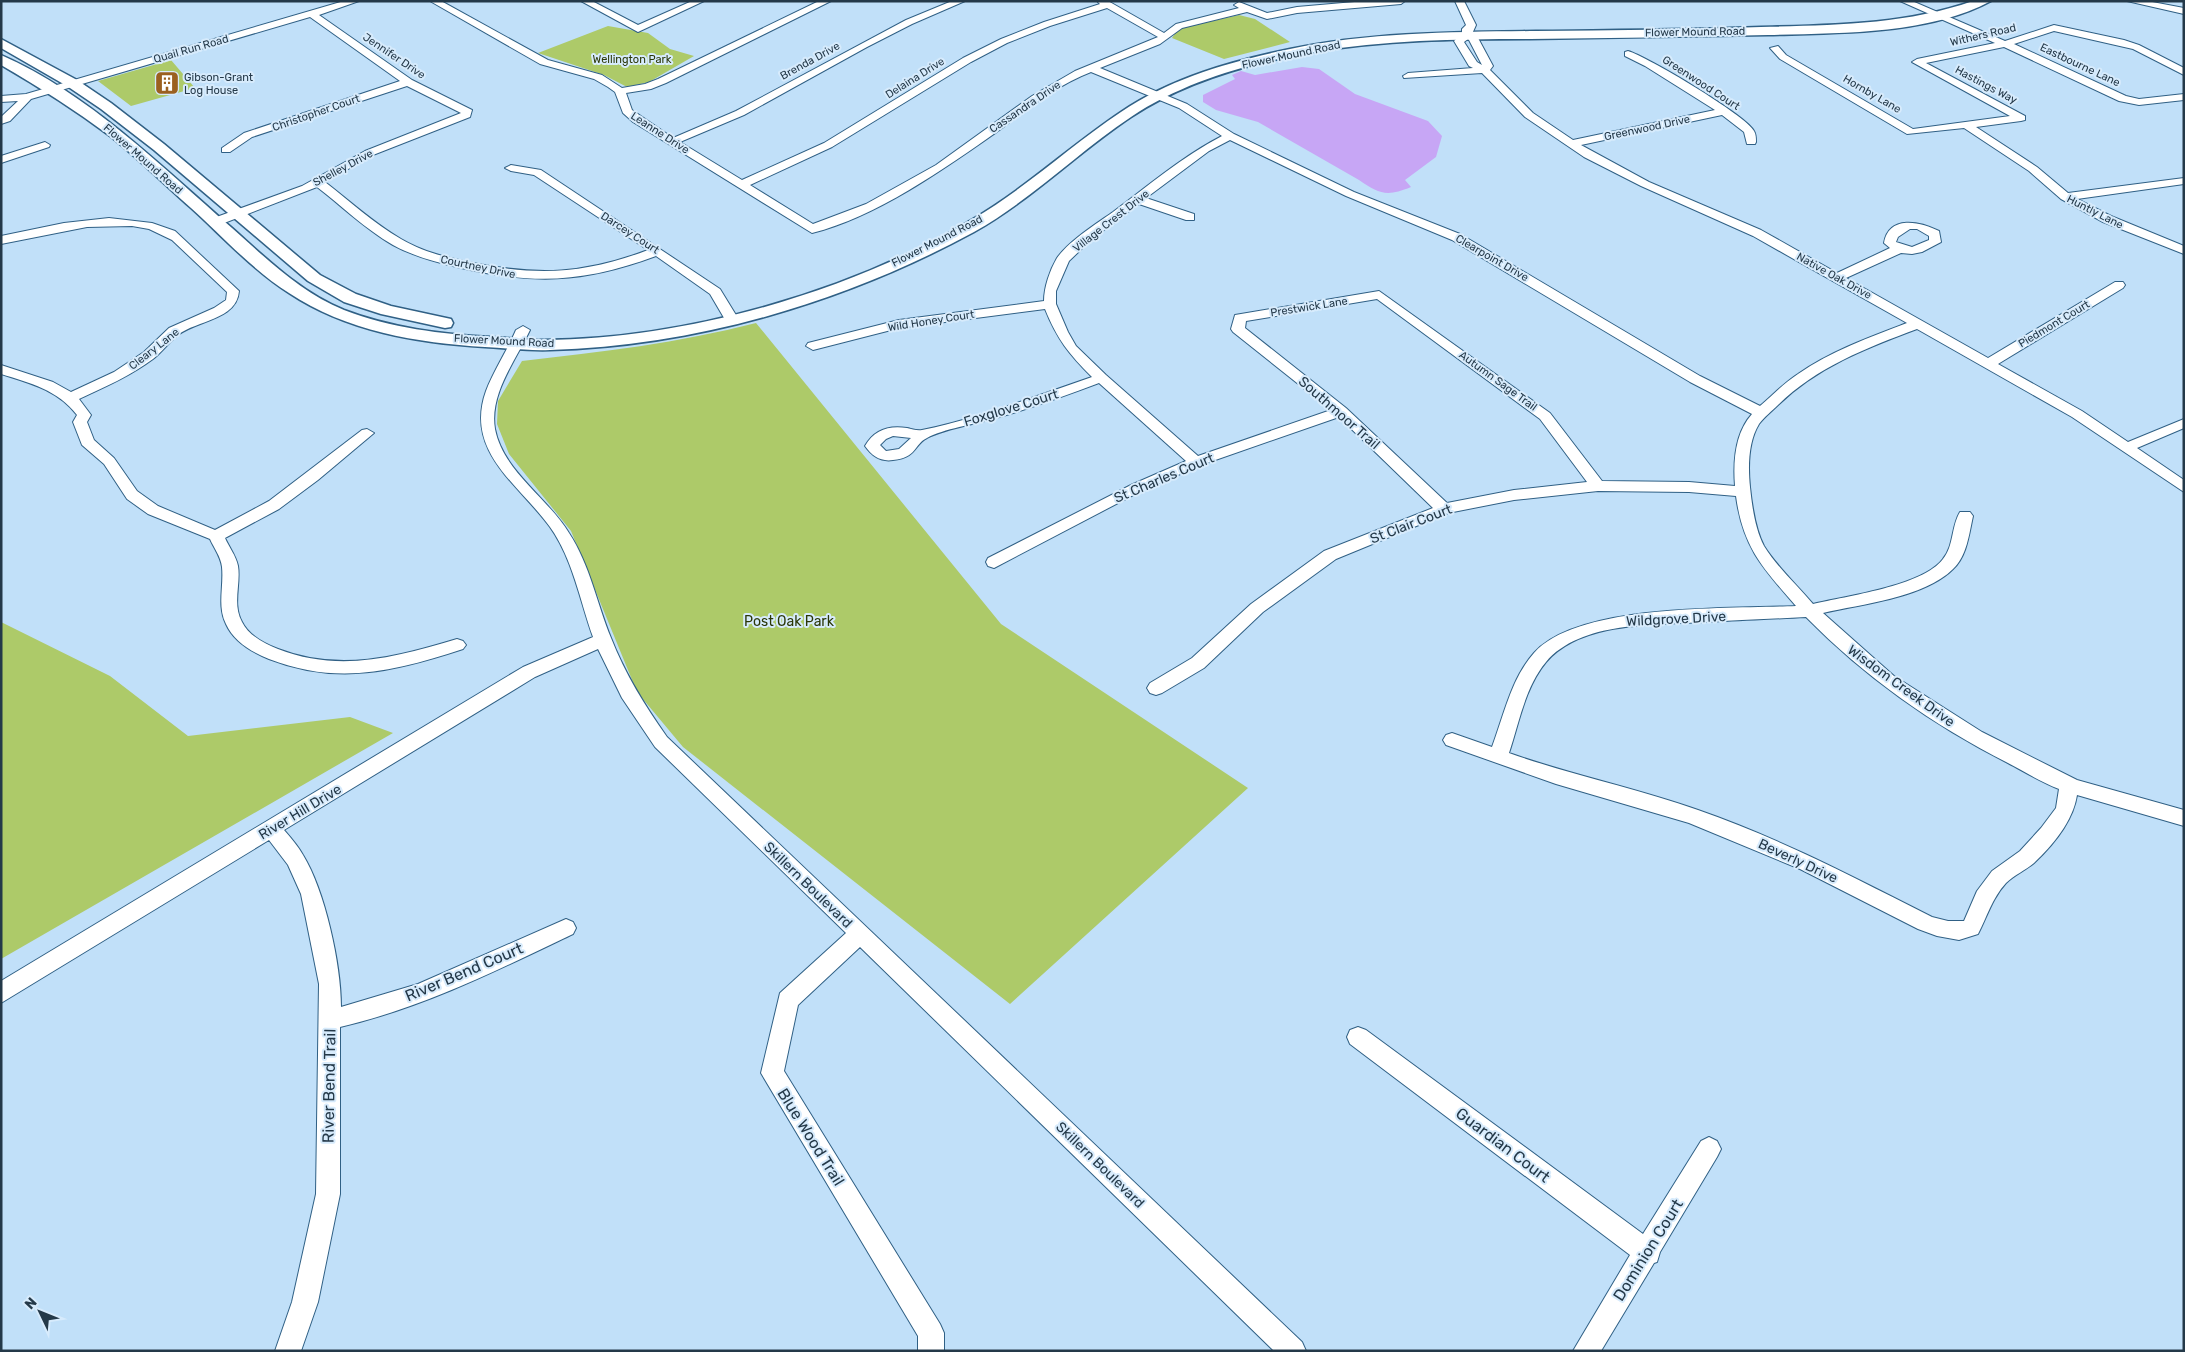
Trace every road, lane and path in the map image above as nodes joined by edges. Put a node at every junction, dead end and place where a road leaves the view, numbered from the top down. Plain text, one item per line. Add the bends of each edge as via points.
1 (355, 1) edge
2 (434, 1) edge
3 (585, 1) edge
4 (700, 1) edge
5 (827, 1) edge
6 (962, 1) edge
7 (1232, 1) edge
8 (1402, 1) edge
9 (1458, 1) edge
10 (1904, 1) edge
11 (1957, 1) edge
12 (1985, 1) edge
13 (2131, 1) edge
14 (1104, 3) edge
15 (1248, 9) junction
16 (1930, 9) edge
17 (2184, 11) edge
18 (1950, 13) junction
19 (312, 14) junction
20 (1467, 32) junction
21 (1163, 36) junction
22 (1, 43) edge
23 (2005, 44) junction
24 (1775, 48) dead end
25 (1628, 54) dead end
26 (1, 59) edge
27 (1917, 62) joint
28 (1090, 68) junction
29 (1485, 70) junction
30 (2184, 72) edge
31 (1079, 73) junction
32 (1408, 76) dead end
33 (408, 82) junction
34 (72, 83) junction
35 (52, 89) junction
36 (620, 91) junction
37 (1148, 96) junction
38 (26, 97) junction
39 (2184, 97) edge
40 (1, 98) edge
41 (467, 110) joint
42 (1724, 111) junction
43 (1, 121) edge
44 (1966, 125) junction
45 (1230, 136) junction
46 (672, 142) junction
47 (1751, 142) dead end
48 (1570, 144) junction
49 (45, 145) dead end
50 (226, 150) dead end
51 (1, 160) edge
52 (511, 168) dead end
53 (318, 182) junction
54 (2184, 182) edge
55 (741, 185) junction
56 (2065, 198) junction
57 (1138, 199) junction
58 (237, 214) junction
59 (1190, 217) dead end
60 (215, 222) junction
61 (812, 229) joint
62 (1, 240) edge
63 (1899, 249) dead end
64 (2184, 250) edge
65 (657, 251) junction
66 (1837, 278) junction
67 (2118, 285) dead end
68 (1379, 296) joint
69 (1050, 304) junction
70 (730, 315) junction
71 (1240, 318) joint
72 (1917, 324) junction
73 (521, 337) junction
74 (813, 346) dead end
75 (1989, 363) junction
76 (1, 369) edge
77 (1101, 378) junction
78 (71, 398) junction
79 (1342, 412) junction
80 (1762, 413) junction
81 (2184, 424) edge
82 (367, 433) dead end
83 (920, 435) dead end
84 (2128, 448) junction
85 (1196, 462) junction
86 (1598, 486) junction
87 (2184, 487) edge
88 (1743, 492) junction
89 (1444, 509) junction
90 (1965, 516) dead end
91 (216, 536) junction
92 (994, 562) dead end
93 (1808, 611) junction
94 (603, 640) junction
95 (457, 645) dead end
96 (1156, 688) dead end
97 (1452, 740) dead end
98 (1498, 757) junction
99 (2069, 785) junction
100 (2184, 818) edge
101 (272, 829) junction
102 (566, 928) dead end
103 (859, 934) junction
104 (1, 992) edge
105 (330, 1019) junction
106 (1358, 1037) dead end
107 (1710, 1149) dead end
108 (1648, 1253) junction
109 (288, 1351) edge
110 (931, 1351) edge
111 (1293, 1351) edge
112 (1586, 1351) edge

1 - 19 street, Quail Run Road
2 - 36 street via 544,62 598,77
3 - 4 street via 638,28
5 - 36 street via 662,81
6 - 46 street, Brenda Drive via 909,22 740,113
7 - 15 street
8 - 15 street via 1297,10 1267,16
9 - 20 street, Native Oak Drive via 1471,25
10 - 16 street, Eastbourne Lane
11 - 16 main road, Flower Mound Road
12 - 18 main road, Flower Mound Road
13 - 17 street
14 - 21 street
14 - 55 street, Delaina Drive via 1004,41 828,145
15 - 21 street, Cassandra Drive via 1179,26
16 - 18 main road, Flower Mound Road
16 - 20 main road, Flower Mound Road via 1895,24 1824,30
16 - 23 street, Eastbourne Lane
18 - 23 street, Eastbourne Lane via 1975,23
19 - 33 street, Jennifer Drive
19 - 34 street, Quail Run Road
20 - 29 street, Native Oak Drive via 1459,41 1473,64
20 - 37 main road, Flower Mound Road via 1369,40 1286,54
21 - 28 street, Cassandra Drive via 1157,42
22 - 34 main road, Flower Mound Road
23 - 27 street, Withers Road
23 - 30 street, Withers Road via 2054,28 2136,47
23 - 39 street, Eastbourne Lane via 2130,101
24 - 44 street, Hornby Lane via 1783,57 1911,132
25 - 42 street, Greenwood Court
26 - 35 main road, Flower Mound Road
27 - 44 street, Hastings Way via 2021,118
28 - 31 street, Cassandra Drive
28 - 37 street, Clearpoint Drive
29 - 32 street
29 - 48 street, Native Oak Drive via 1528,115
31 - 37 street, Clearpoint Drive
31 - 61 street, Cassandra Drive via 1036,98 901,190
33 - 41 street, Jennifer Drive via 442,101
33 - 50 street, Christopher Court via 248,135
34 - 35 street, Quail Run Road
34 - 58 main road, Flower Mound Road via 141,133
35 - 38 street, Quail Run Road
35 - 60 main road, Flower Mound Road via 116,135
36 - 46 street, Leanne Drive via 627,111
37 - 45 street, Clearpoint Drive
37 - 70 main road, Flower Mound Road via 1020,195 973,226 861,278 798,300
38 - 40 street, Quail Run Road
38 - 43 street
41 - 53 street, Shelley Drive via 466,115 457,120 369,153
42 - 47 street, Greenwood Court via 1749,131
42 - 48 street, Greenwood Drive
44 - 56 street, Huntly Lane via 2033,169
45 - 57 street, Village Crest Drive via 1205,150
45 - 80 street, Clearpoint Drive via 1367,202 1456,237 1695,379
46 - 55 street, Leanne Drive
48 - 66 street, Native Oak Drive via 1645,184 1757,232
49 - 51 street
52 - 65 street, Darcey Court via 537,172
53 - 58 street, Shelley Drive
53 - 65 street, Courtney Drive via 395,241 412,250 510,275 579,274 608,269
54 - 56 street
55 - 61 street, Leanne Drive
56 - 64 street, Huntly Lane
57 - 59 street
57 - 69 street, Village Crest Drive via 1063,259 1051,286
58 - 60 street, Shelley Drive
58 - 73 main road, Flower Mound Road via 314,278 350,298 420,319
60 - 73 main road, Flower Mound Road via 288,286 336,312 366,323 419,334 473,341
62 - 78 street, Cleary Lane via 70,224 128,223 158,228 172,234 233,291 232,302 219,311 174,331 149,355 119,375
63 - 66 street
65 - 70 street, Darcey Court via 709,287
66 - 72 street, Native Oak Drive
67 - 75 street, Piedmont Court
68 - 71 street, Prestwick Lane
68 - 86 street, Autumn Sage Trail via 1546,416
69 - 74 street, Wild Honey Court via 899,324
69 - 77 street via 1071,348
70 - 73 main road, Flower Mound Road via 604,341 546,344
71 - 79 street, Southmoor Trail via 1238,328
72 - 75 street, Native Oak Drive
72 - 80 street, Wisdom Creek Drive via 1820,365 1789,384
73 - 94 street, Skillern Boulevard via 489,402 488,428 495,452 558,526
75 - 84 street, Native Oak Drive
76 - 78 street via 48,385
77 - 83 street, Foxglove Court via 1023,406
77 - 85 street
78 - 91 street via 84,415 80,422 87,442 109,461 132,495 153,510
79 - 85 street, St Charles Court
79 - 89 street, Southmoor Trail
80 - 88 street, Wisdom Creek Drive via 1745,438
81 - 84 street
82 - 91 street via 274,505
84 - 87 street, Native Oak Drive
85 - 92 street, St Charles Court via 1136,488
86 - 88 street, St Clair Court via 1689,487
86 - 89 street, St Clair Court via 1514,495
88 - 93 street, Wisdom Creek Drive via 1755,542
89 - 96 street, St Clair Court via 1330,555 1257,608 1198,663
90 - 93 street, Wildgrove Drive via 1957,551 1948,565 1933,576 1910,587
91 - 95 street via 230,566 228,599 234,624 257,646 284,660 324,669 375,668
93 - 98 street, Wildgrove Drive via 1627,620 1601,626 1552,646 1531,670 1518,695
93 - 99 street, Wisdom Creek Drive via 1853,654 1930,710 1978,739
94 - 101 street, River Hill Drive via 529,672
94 - 103 street, Skillern Boulevard via 626,691 660,742
97 - 98 street, Beverly Drive
98 - 99 street, Beverly Drive via 1693,816 1806,863 1925,923 1961,932 1971,928 1984,897 1999,877 2027,857 2048,834 2065,810
99 - 100 street, Wisdom Creek Drive
101 - 104 street, River Hill Drive
101 - 105 street, River Bend Trail via 296,860 311,894 330,984
102 - 105 street, River Bend Court via 434,988
103 - 110 street, Blue Wood Trail via 788,1000 772,1073 931,1333
103 - 111 street, Skillern Boulevard
105 - 109 street, River Bend Trail via 328,1194 305,1302
106 - 108 street, Guardian Court
107 - 108 street, Dominion Court
108 - 112 street, Dominion Court

